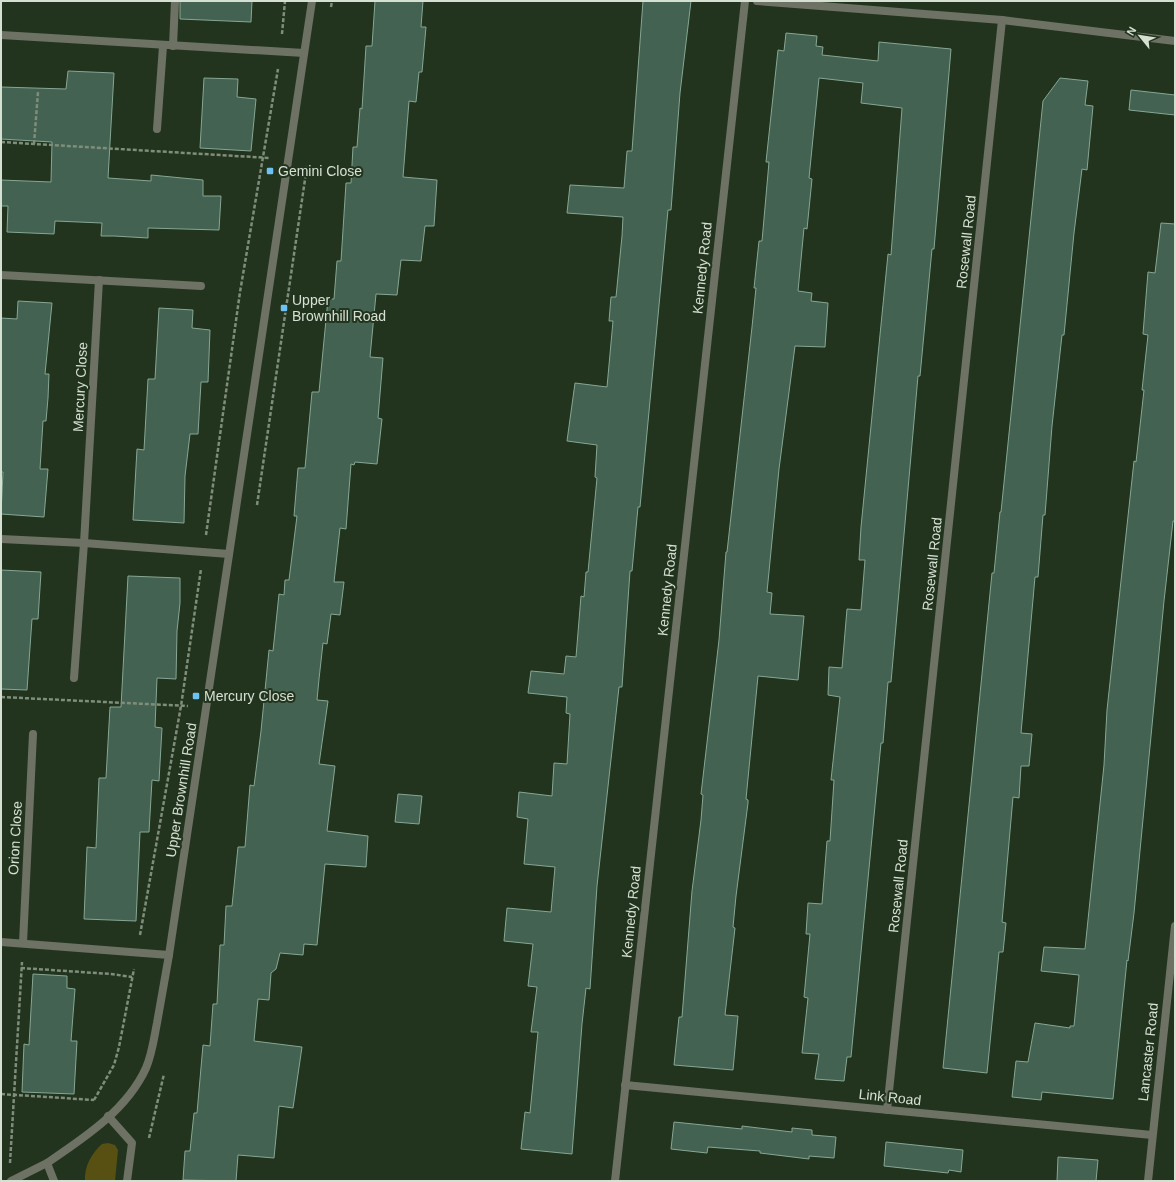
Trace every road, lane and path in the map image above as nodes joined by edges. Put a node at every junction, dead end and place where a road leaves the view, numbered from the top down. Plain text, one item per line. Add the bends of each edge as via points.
1 (175, 1) edge
2 (312, 1) edge
3 (745, 1) edge
4 (757, 1) edge
5 (1002, 20) junction
6 (1, 36) edge
7 (1175, 41) edge
8 (163, 46) junction
9 (173, 46) junction
10 (304, 53) junction
11 (38, 92) dead end
12 (156, 129) dead end
13 (1, 142) edge
14 (34, 144) junction
15 (288, 159) junction
16 (1, 274) edge
17 (99, 280) junction
18 (201, 286) dead end
19 (1, 539) edge
20 (84, 542) junction
21 (229, 554) junction
22 (74, 678) dead end
23 (1, 697) edge
24 (206, 707) junction
25 (34, 734) dead end
26 (1175, 926) edge
27 (1, 942) edge
28 (23, 943) junction
29 (169, 955) junction
30 (21, 968) junction
31 (132, 977) dead end
32 (625, 1085) junction
33 (1, 1094) edge
34 (14, 1094) junction
35 (122, 1102) junction
36 (887, 1110) junction
37 (108, 1116) junction
38 (1152, 1135) junction
39 (47, 1163) junction
40 (10, 1165) dead end
41 (11, 1181) edge
42 (54, 1181) edge
43 (127, 1181) edge
44 (615, 1181) edge
45 (1148, 1181) edge

1 - 9 street
2 - 10 street, Upper Brownhill Road
3 - 32 street, Kennedy Road
4 - 5 street
5 - 7 street
5 - 36 street, Rosewall Road
6 - 8 street
8 - 9 street
8 - 12 street
9 - 10 street
10 - 15 street, Upper Brownhill Road
11 - 14 path
13 - 14 path
14 - 15 path
15 - 21 street, Upper Brownhill Road
16 - 17 street
17 - 18 street
17 - 20 street, Mercury Close
19 - 20 street
20 - 21 street
20 - 22 street, Mercury Close
21 - 24 street, Upper Brownhill Road
23 - 24 path
24 - 29 street, Upper Brownhill Road
25 - 28 street, Orion Close
26 - 38 street, Lancaster Road
27 - 28 street
28 - 29 street
28 - 30 path
29 - 35 street, Upper Brownhill Road via 147,1067
30 - 31 path
30 - 34 path
32 - 36 street, Link Road
32 - 44 street, Kennedy Road
33 - 34 path
34 - 35 path
34 - 40 path
35 - 37 street, Upper Brownhill Road
36 - 38 street, Link Road
37 - 39 street, Upper Brownhill Road via 88,1135
37 - 43 street via 132,1143
38 - 45 street, Lancaster Road
39 - 41 street, Upper Brownhill Road
39 - 42 street

